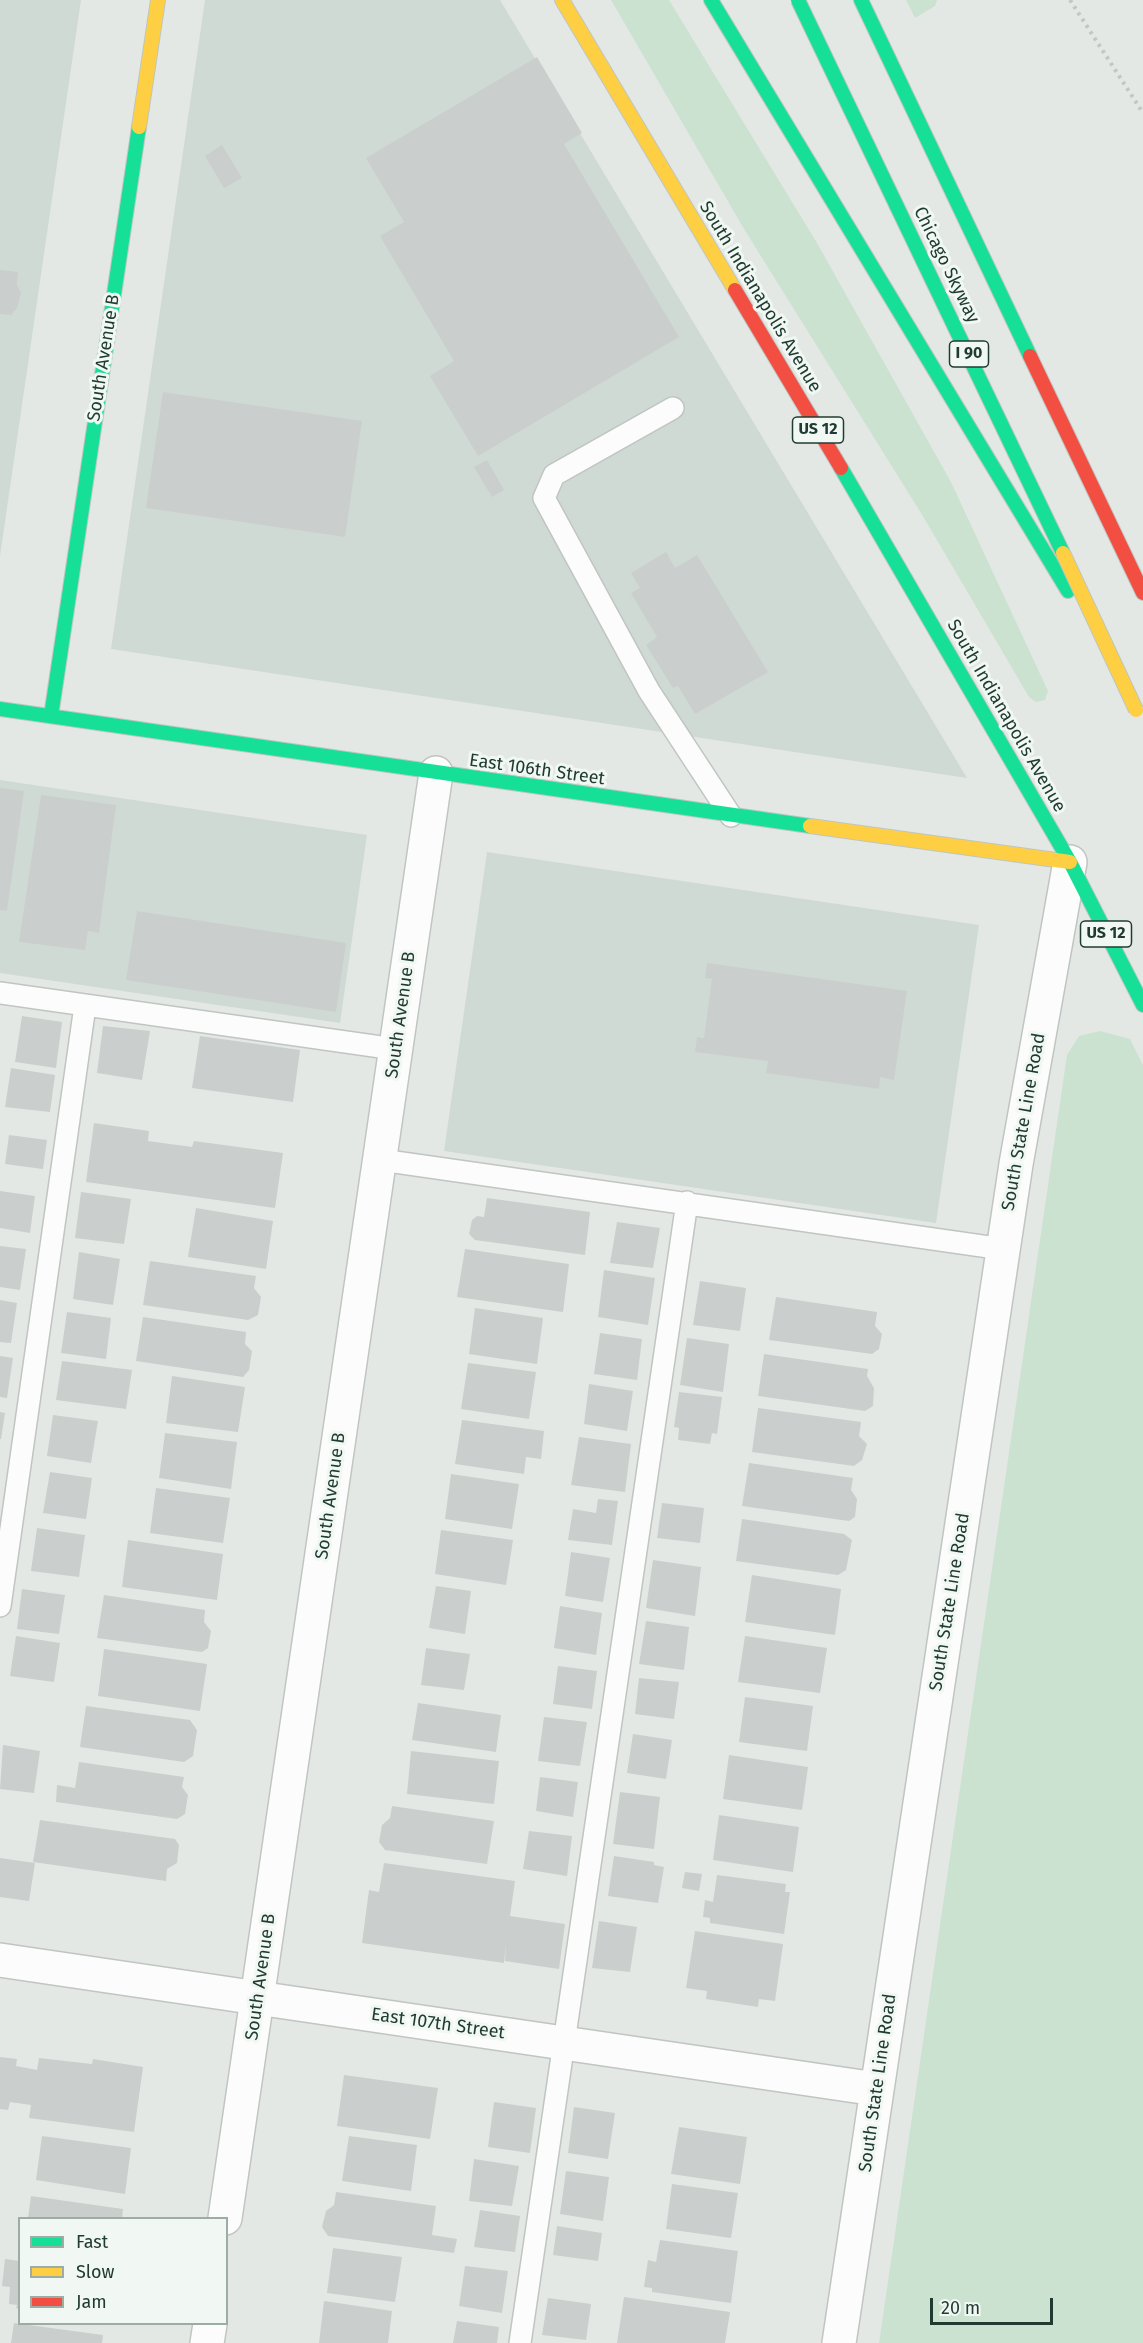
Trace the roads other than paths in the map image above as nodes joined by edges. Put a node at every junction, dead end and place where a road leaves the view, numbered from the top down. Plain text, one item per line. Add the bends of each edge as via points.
1 (158, 0) edge
2 (562, 0) edge
3 (711, 0) edge
4 (798, 0) edge
5 (861, 0) edge
6 (673, 408) dead end
7 (1143, 593) edge
8 (0, 709) edge
9 (1139, 713) edge
10 (51, 716) junction
11 (1143, 725) edge
12 (436, 773) junction
13 (731, 816) junction
14 (1070, 862) junction
15 (0, 993) edge
16 (1143, 1005) edge
17 (85, 1006) junction
18 (395, 1049) junction
19 (381, 1160) junction
20 (687, 1202) junction
21 (1003, 1249) junction
22 (0, 1606) edge
23 (0, 1960) edge
24 (257, 1998) junction
25 (564, 2043) junction
26 (876, 2089) junction
27 (225, 2217) edge
28 (210, 2325) edge
29 (207, 2343) edge
30 (520, 2343) edge
31 (839, 2343) edge

1 - 10 main road, South Avenue B
2 - 14 main road, South Indianapolis Avenue / US 12
3 - 9 main road
4 - 9 main road, Chicago Skyway / I 90, bridge
5 - 7 main road, Chicago Skyway
6 - 13 lane via 554,475 544,498 649,691
8 - 10 main road, East 106th Street
9 - 11 main road, I 90
10 - 12 main road, East 106th Street
12 - 13 main road, East 106th Street
12 - 18 street, South Avenue B
13 - 14 main road, East 106th Street
14 - 16 main road, US 12
14 - 21 street, South State Line Road
15 - 17 lane
17 - 18 lane
17 - 22 lane
18 - 19 street, South Avenue B
19 - 20 lane
19 - 24 street, South Avenue B
20 - 21 lane
20 - 25 lane
21 - 26 street, South State Line Road
23 - 24 street, East 107th Street
24 - 25 street, East 107th Street
24 - 27 street, South Avenue B
25 - 26 street, East 107th Street
25 - 30 lane
26 - 31 street, South State Line Road
28 - 29 street

